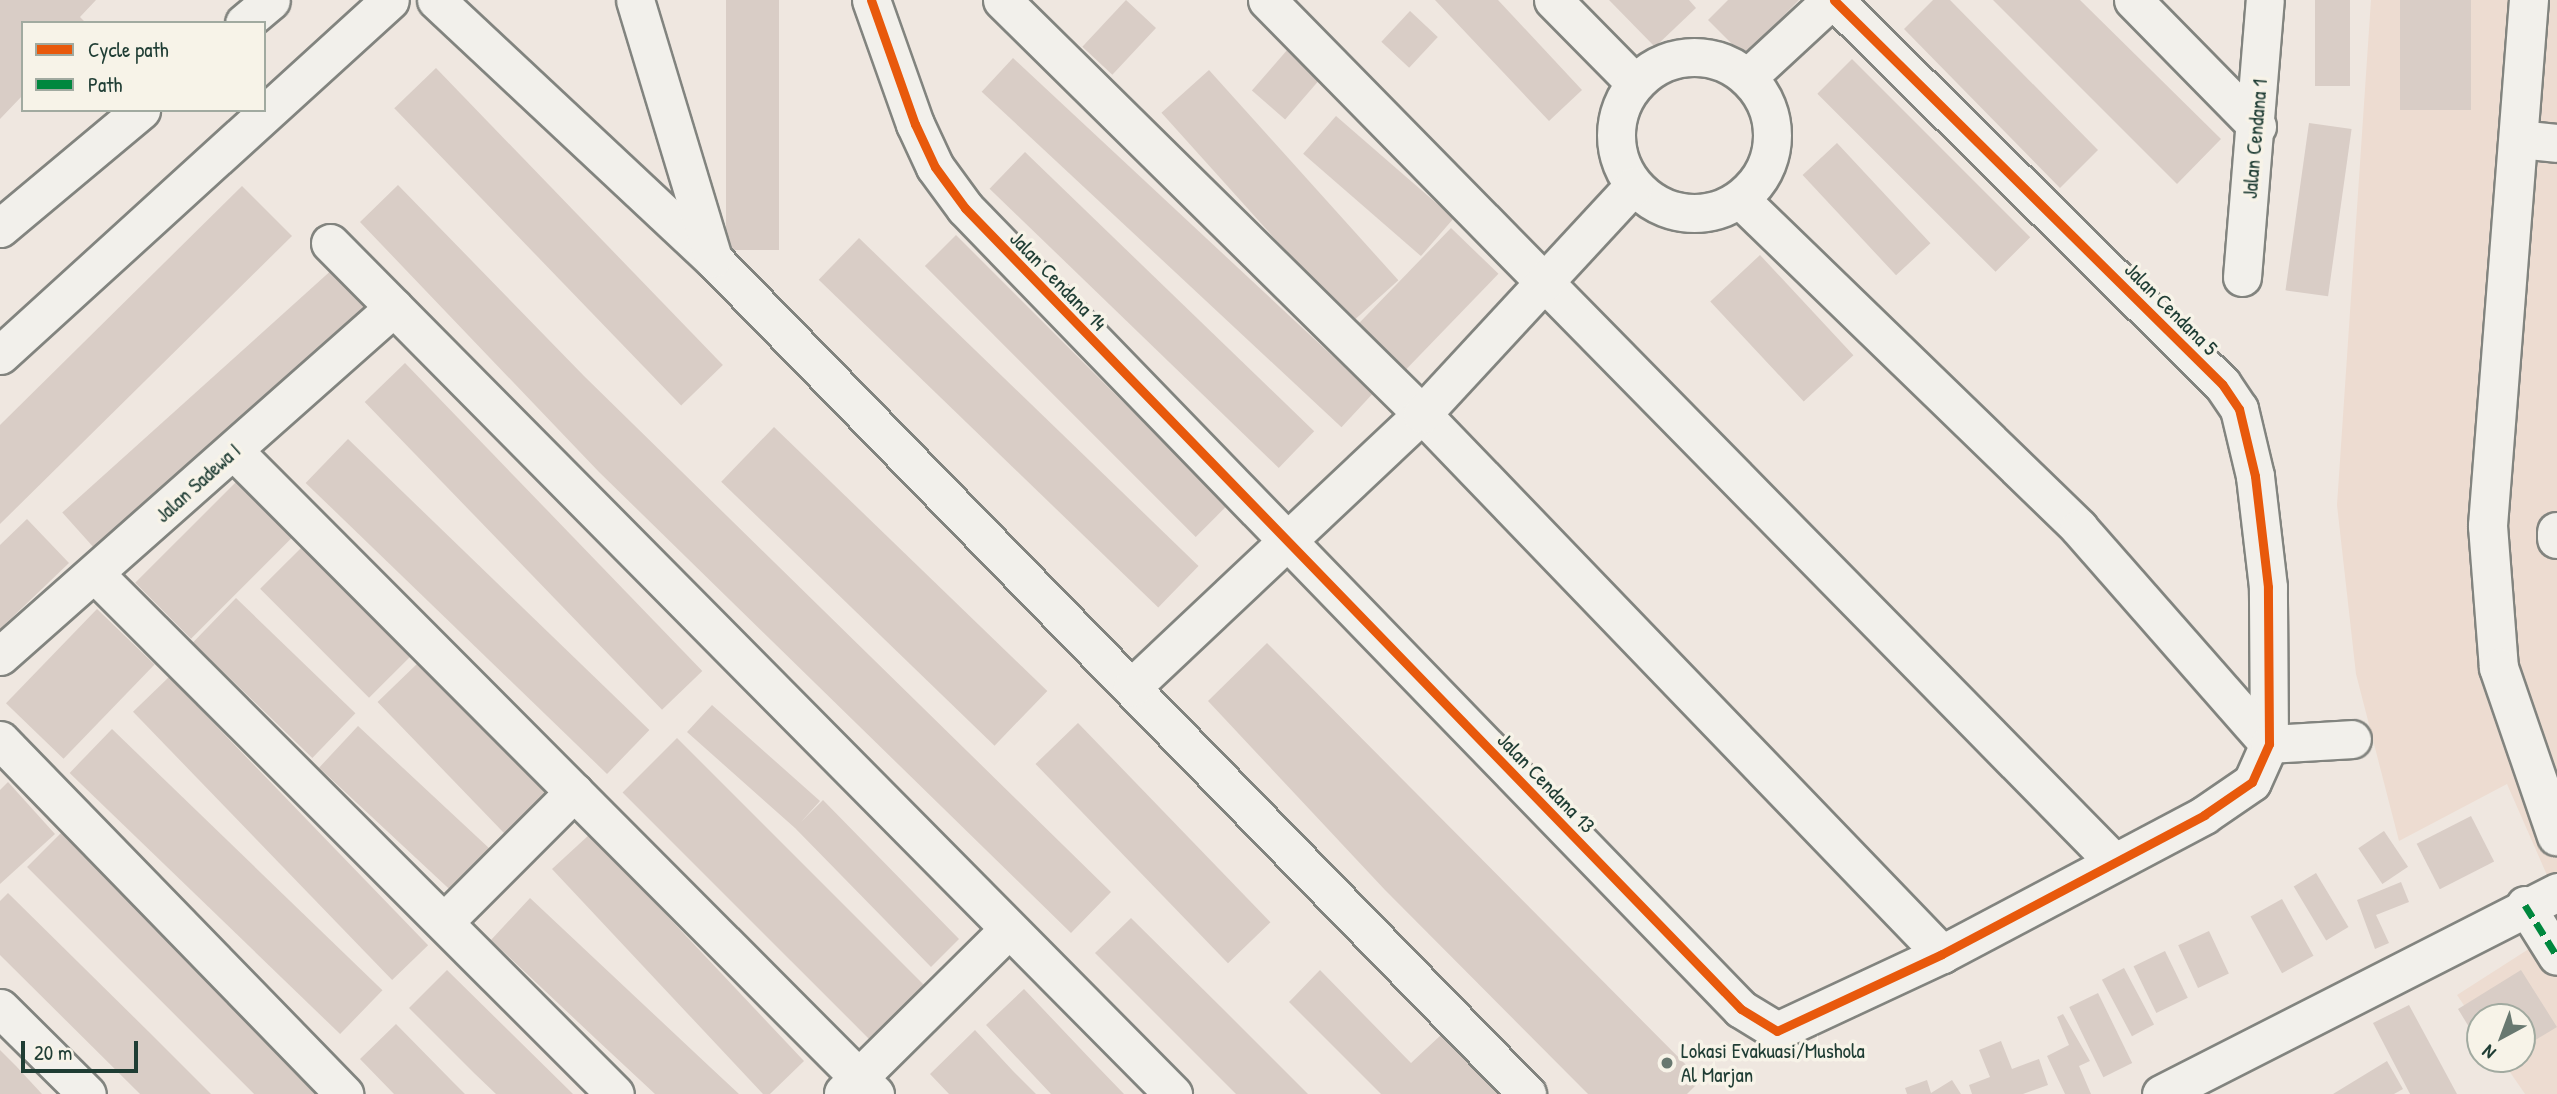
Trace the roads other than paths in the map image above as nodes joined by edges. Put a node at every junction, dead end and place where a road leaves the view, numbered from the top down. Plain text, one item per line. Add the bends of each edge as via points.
1 (271, 0) edge
2 (390, 0) edge
3 (436, 0) edge
4 (635, 0) edge
5 (871, 0) edge
6 (1002, 0) edge
7 (1267, 0) edge
8 (1553, 0) edge
9 (1832, 0) edge
10 (2133, 0) edge
11 (2265, 0) edge
12 (2529, 0) edge
13 (246, 21) edge
14 (1749, 76) junction
15 (1634, 82) junction
16 (139, 112) edge
17 (2257, 126) junction
18 (2536, 141) edge
19 (1633, 186) junction
20 (1741, 200) junction
21 (0, 228) edge
22 (330, 243) dead end
23 (714, 260) junction
24 (2242, 277) dead end
25 (1543, 284) junction
26 (394, 307) junction
27 (0, 355) edge
28 (1422, 414) junction
29 (234, 451) junction
30 (2557, 532) edge
31 (2557, 539) edge
32 (1288, 543) junction
33 (96, 574) junction
34 (0, 656) edge
35 (1132, 687) junction
36 (2352, 739) dead end
37 (0, 740) edge
38 (2269, 744) junction
39 (573, 792) junction
40 (2557, 836) edge
41 (2112, 860) junction
42 (2541, 898) edge
43 (444, 922) junction
44 (1008, 930) junction
45 (1942, 954) junction
46 (2557, 956) edge
47 (0, 1008) edge
48 (859, 1089) edge
49 (87, 1094) edge
50 (344, 1094) edge
51 (615, 1094) edge
52 (1173, 1094) edge
53 (1527, 1094) edge
54 (2161, 1094) edge

1 - 13 street
2 - 27 street
3 - 23 street
4 - 23 street
5 - 32 street, Jalan Cendana 14 via 920,134 935,167 965,208
6 - 28 street
7 - 25 street
8 - 15 street
9 - 14 street
9 - 38 street, Jalan Cendana 5 via 2222,384 2239,409 2253,465 2268,587
10 - 17 street
11 - 17 street, Jalan Cendana 1
12 - 18 street
14 - 15 street via 1719,60 1686,56 1656,67
14 - 20 street via 1772,116 1773,141 1768,162
15 - 19 street via 1619,107 1613,132 1619,162
16 - 21 street
17 - 24 street, Jalan Cendana 1
18 - 40 street via 2488,526 2499,668
19 - 20 street via 1657,203 1684,213 1716,210
19 - 25 street
20 - 38 street via 2079,528
22 - 26 street
23 - 35 street
25 - 28 street
25 - 41 street
26 - 29 street, Jalan Sadewa I
26 - 44 street
28 - 32 street
28 - 45 street
29 - 33 street, Jalan Sadewa I
29 - 39 street
30 - 31 street
32 - 35 street
32 - 45 street, Jalan Cendana 13 via 1741,1009 1777,1031 1789,1029
33 - 34 street, Jalan Sadewa I
33 - 43 street
35 - 53 street
36 - 38 street
37 - 50 street
38 - 41 street via 2252,782 2204,815
39 - 43 street
39 - 48 street
41 - 45 street
42 - 46 street
42 - 54 street
43 - 51 street
44 - 48 street
44 - 52 street
47 - 49 street

